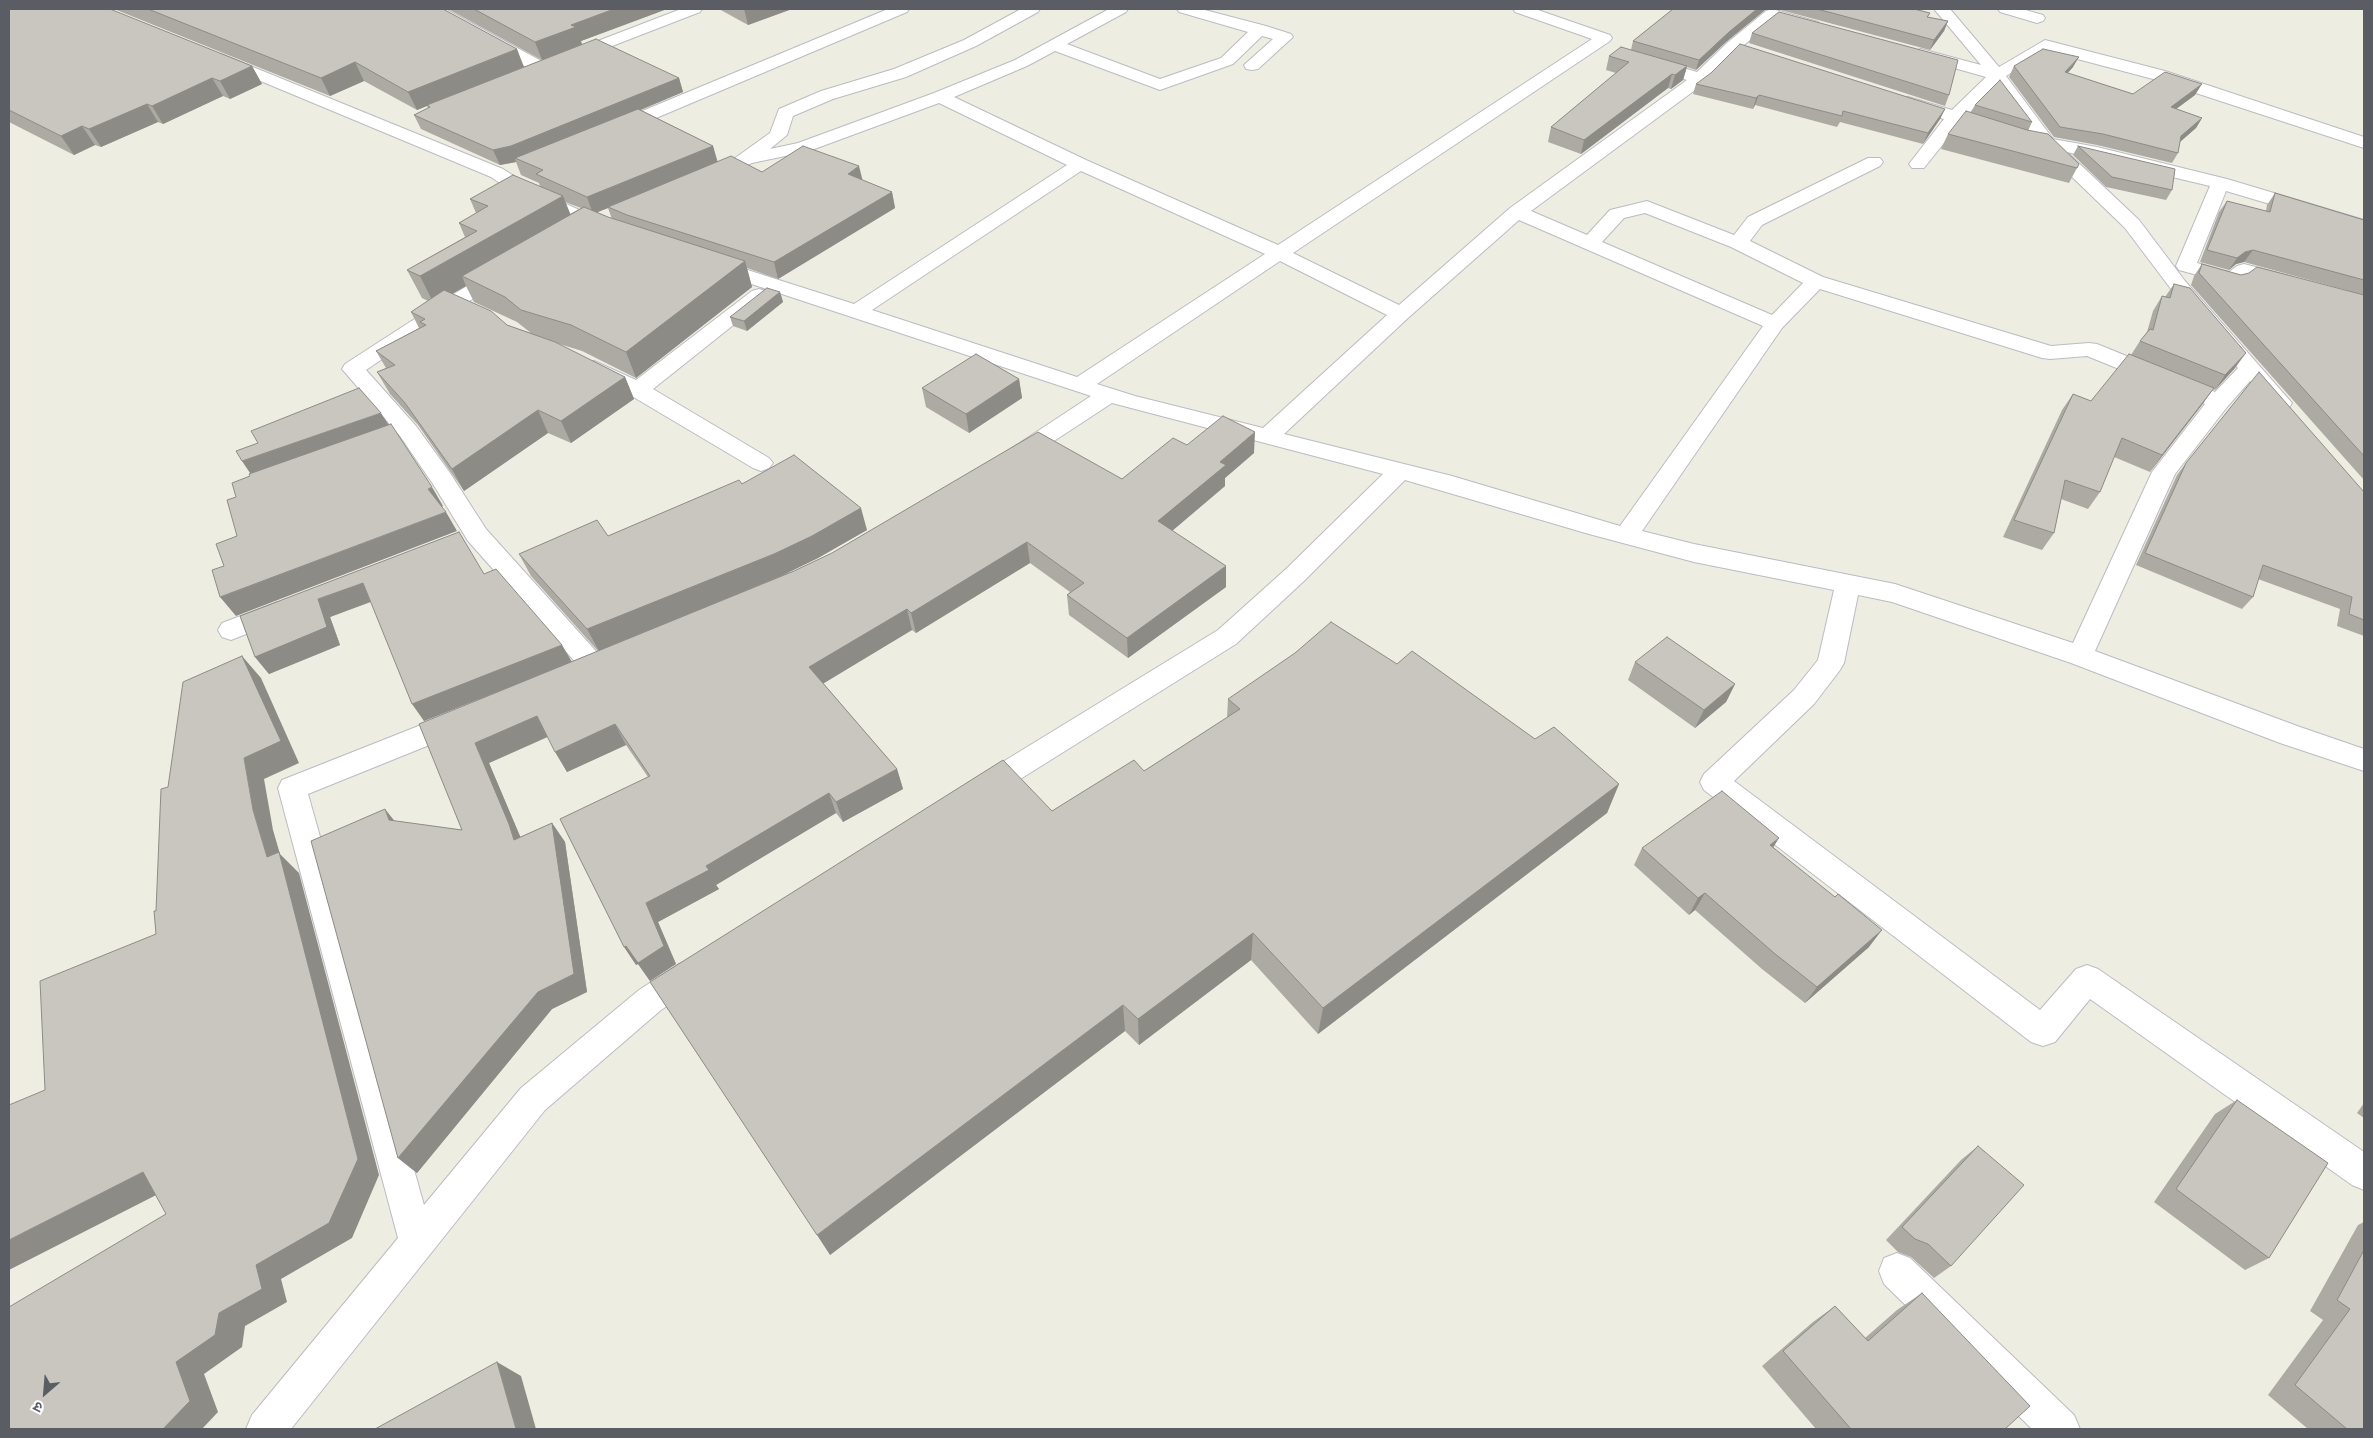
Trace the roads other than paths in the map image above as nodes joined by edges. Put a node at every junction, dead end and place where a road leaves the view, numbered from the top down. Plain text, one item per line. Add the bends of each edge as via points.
1 (434, 9) edge
2 (901, 9) edge
3 (1032, 9) edge
4 (1120, 9) edge
5 (1185, 9) edge
6 (1227, 9) edge
7 (1942, 9) edge
8 (2006, 9) edge
9 (684, 10) edge
10 (1529, 10) edge
11 (1213, 16) junction
12 (2037, 18) dead end
13 (1828, 29) edge
14 (1260, 30) junction
15 (1054, 45) junction
16 (1591, 46) junction
17 (1733, 46) junction
18 (199, 50) edge
19 (1904, 50) edge
20 (1609, 52) dead end
21 (1751, 52) edge
22 (1636, 60) edge
23 (1252, 65) dead end
24 (541, 68) junction
25 (524, 75) edge
26 (1997, 75) junction
27 (1700, 78) junction
28 (1890, 96) edge
29 (940, 98) junction
30 (1955, 117) junction
31 (605, 133) edge
32 (2047, 142) junction
33 (2364, 143) edge
34 (742, 162) junction
35 (1874, 162) dead end
36 (1080, 164) junction
37 (1918, 164) dead end
38 (689, 183) edge
39 (2220, 183) junction
40 (1517, 212) junction
41 (601, 219) junction
42 (2364, 226) edge
43 (625, 237) edge
44 (566, 238) edge
45 (1590, 243) junction
46 (1738, 243) junction
47 (1279, 253) junction
48 (689, 258) edge
49 (523, 262) edge
50 (2186, 266) junction
51 (1816, 281) junction
52 (772, 284) junction
53 (2178, 285) junction
54 (2302, 286) edge
55 (454, 302) junction
56 (856, 312) junction
57 (478, 313) edge
58 (1400, 314) junction
59 (1775, 324) junction
60 (573, 358) edge
61 (2250, 368) junction
62 (1080, 385) junction
63 (638, 390) junction
64 (1109, 395) junction
65 (2219, 402) junction
66 (2294, 419) edge
67 (1268, 436) junction
68 (761, 463) dead end
69 (996, 468) edge
70 (1400, 471) junction
71 (1626, 535) junction
72 (1848, 584) junction
73 (304, 602) edge
74 (231, 630) dead end
75 (621, 655) edge
76 (2080, 656) junction
77 (594, 666) junction
78 (567, 677) edge
79 (484, 710) edge
80 (2364, 760) edge
81 (955, 806) edge
82 (714, 958) edge
83 (2364, 1173) edge
84 (417, 1244) junction
85 (1897, 1271) dead end
86 (266, 1429) edge
87 (2060, 1429) edge

1 - 24 street
2 - 31 street
3 - 34 street via 970,42 900,73 827,94 785,113 778,135
4 - 15 street
5 - 11 street
6 - 11 street
7 - 26 street
8 - 12 street
9 - 24 street
10 - 16 street via 1604,38
11 - 14 street
13 - 17 street via 1772,14
14 - 15 street via 1227,61 1160,85
14 - 23 street via 1285,36
15 - 29 street
16 - 20 street
16 - 47 street
17 - 21 street
17 - 27 street
18 - 41 street via 401,126 506,171 530,195
19 - 26 street
22 - 27 street
24 - 25 street
26 - 30 street
26 - 32 street
26 - 33 street via 2045,44 2159,75
27 - 40 street
28 - 30 street
29 - 34 street via 803,147
29 - 36 street
30 - 32 street via 2026,139
30 - 37 street
32 - 39 street
32 - 53 street via 2132,224
34 - 38 street
35 - 46 street via 1755,221
36 - 47 street
36 - 56 street
39 - 42 street
39 - 50 street
40 - 45 street
40 - 58 street
41 - 43 street
41 - 44 street
45 - 46 street via 1617,214 1646,206
45 - 59 street
46 - 51 street
47 - 58 street
47 - 62 street
48 - 52 street
49 - 55 street
50 - 53 street
50 - 54 street via 2233,279 2244,270
51 - 59 street
51 - 65 street via 2050,353 2088,349
52 - 56 street
52 - 63 street
53 - 61 street
55 - 57 street
55 - 77 street via 353,369 399,434 442,479 468,539
56 - 62 street
58 - 67 street
59 - 71 street
60 - 63 street
61 - 65 street
61 - 66 street
62 - 64 street
63 - 68 street
64 - 67 street
64 - 69 street
65 - 76 street via 2164,472
67 - 70 street
70 - 71 street
70 - 81 street via 1294,576 1226,637
71 - 72 street via 1694,553
72 - 76 street via 1895,593
72 - 83 street via 1831,663 1804,697 1714,782 2043,1032 2087,980
73 - 74 street
75 - 77 street
76 - 80 street
77 - 78 street
79 - 84 street via 292,788
82 - 84 street via 650,1000 533,1099
84 - 86 street
85 - 87 street

